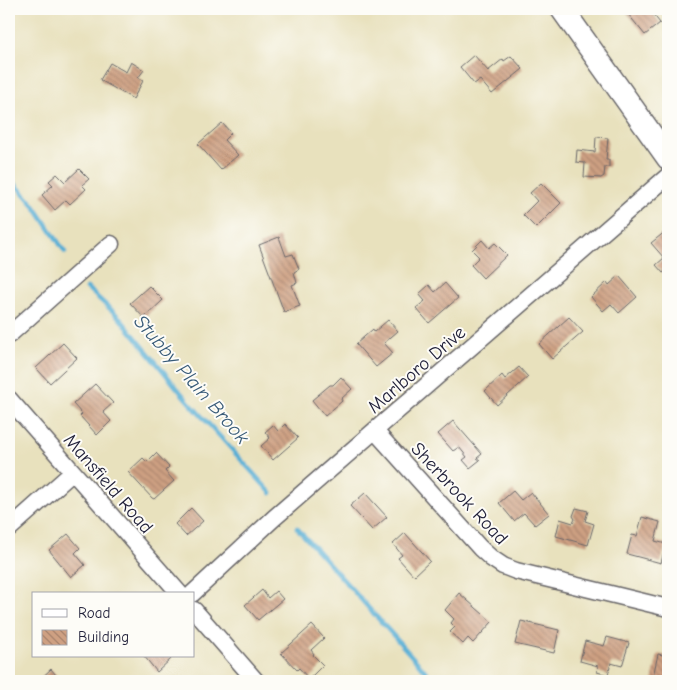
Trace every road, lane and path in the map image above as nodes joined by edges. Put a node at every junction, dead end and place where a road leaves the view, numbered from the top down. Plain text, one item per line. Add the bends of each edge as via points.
1 (562, 9) edge
2 (668, 158) edge
3 (668, 176) edge
4 (111, 244) dead end
5 (9, 335) edge
6 (9, 399) edge
7 (375, 431) junction
8 (73, 472) junction
9 (9, 529) edge
10 (178, 592) edge
11 (194, 592) edge
12 (668, 608) edge
13 (195, 611) edge
14 (256, 681) edge

1 - 2 main road
3 - 7 street, Marlboro Drive
4 - 5 street
6 - 8 street, Mansfield Road
7 - 11 street, Marlboro Drive
7 - 12 street, Sherbrook Road via 480,548 503,566
8 - 9 street
8 - 10 street, Mansfield Road
13 - 14 street

